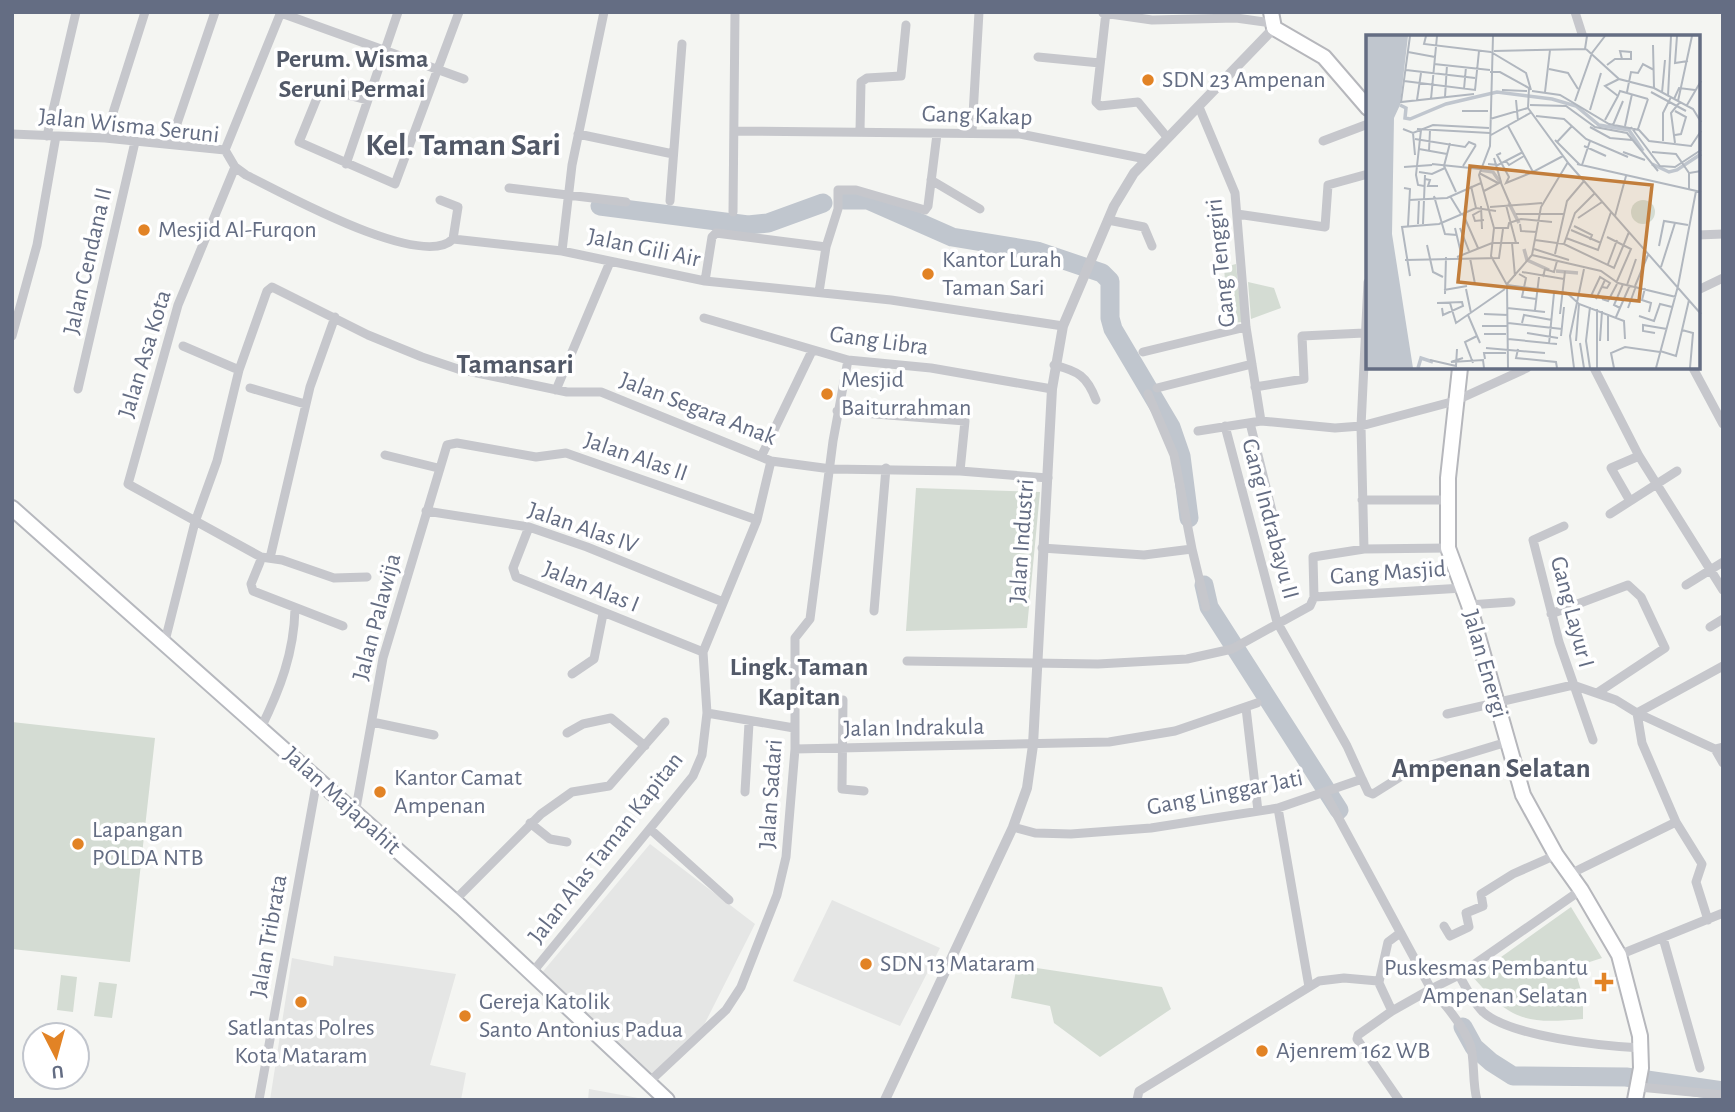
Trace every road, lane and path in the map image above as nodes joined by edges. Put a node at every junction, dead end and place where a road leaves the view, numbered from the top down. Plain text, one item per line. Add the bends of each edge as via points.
1 (76, 12) edge
2 (145, 12) edge
3 (215, 12) edge
4 (398, 12) edge
5 (459, 12) edge
6 (604, 12) edge
7 (735, 12) edge
8 (979, 12) edge
9 (1100, 12) edge
10 (1575, 12) edge
11 (281, 13) edge
12 (1106, 13) edge
13 (1272, 21) edge
14 (906, 25) dead end
15 (1582, 35) edge
16 (682, 44) dead end
17 (384, 49) junction
18 (1038, 57) dead end
19 (1100, 63) junction
20 (437, 69) junction
21 (464, 79) dead end
22 (367, 100) junction
23 (1366, 105) edge
24 (1199, 107) junction
25 (1366, 124) edge
26 (736, 131) junction
27 (860, 131) junction
28 (972, 132) junction
29 (12, 134) edge
30 (578, 134) junction
31 (937, 134) junction
32 (51, 136) junction
33 (1167, 137) junction
34 (104, 138) junction
35 (1323, 141) dead end
36 (135, 142) junction
37 (170, 144) junction
38 (225, 150) junction
39 (673, 154) junction
40 (1146, 159) junction
41 (346, 163) junction
42 (235, 166) junction
43 (1366, 174) edge
44 (931, 180) junction
45 (509, 188) dead end
46 (566, 195) junction
47 (440, 200) dead end
48 (670, 201) dead end
49 (626, 202) dead end
50 (980, 209) dead end
51 (733, 212) dead end
52 (1237, 214) junction
53 (1108, 220) junction
54 (1723, 234) edge
55 (1700, 235) edge
56 (453, 239) junction
57 (1152, 246) dead end
58 (826, 247) junction
59 (562, 251) junction
60 (610, 262) junction
61 (1723, 278) edge
62 (705, 281) junction
63 (1700, 288) edge
64 (819, 292) junction
65 (1366, 299) edge
66 (335, 317) junction
67 (704, 318) dead end
68 (1063, 326) junction
69 (1246, 327) junction
70 (1364, 332) junction
71 (12, 337) edge
72 (183, 346) dead end
73 (812, 351) junction
74 (1143, 352) dead end
75 (848, 360) junction
76 (1252, 364) junction
77 (1054, 365) junction
78 (1460, 369) edge
79 (1525, 369) edge
80 (1595, 369) edge
81 (1694, 369) edge
82 (239, 370) junction
83 (1255, 387) junction
84 (250, 388) dead end
85 (1157, 388) dead end
86 (78, 389) dead end
87 (1052, 389) junction
88 (556, 390) junction
89 (1148, 394) dead end
90 (1096, 400) dead end
91 (1455, 401) junction
92 (305, 404) junction
93 (837, 411) junction
94 (1261, 421) junction
95 (1250, 423) junction
96 (1723, 424) edge
97 (1225, 426) junction
98 (1361, 426) junction
99 (1198, 431) dead end
100 (457, 443) joint
101 (385, 455) dead end
102 (1639, 456) junction
103 (761, 457) junction
104 (771, 461) junction
105 (438, 468) junction
106 (886, 468) junction
107 (831, 469) junction
108 (960, 471) junction
109 (1677, 471) dead end
110 (1048, 478) junction
111 (1655, 484) junction
112 (1362, 500) junction
113 (1447, 500) junction
114 (1630, 501) junction
115 (12, 508) edge
116 (426, 511) junction
117 (1610, 514) dead end
118 (1273, 515) dead end
119 (757, 520) junction
120 (195, 522) junction
121 (1564, 526) dead end
122 (529, 527) junction
123 (1042, 548) junction
124 (1448, 548) junction
125 (1192, 549) junction
126 (1364, 549) junction
127 (263, 559) junction
128 (1723, 562) edge
129 (1710, 570) junction
130 (367, 577) dead end
131 (1686, 585) dead end
132 (1463, 588) junction
133 (1723, 590) edge
134 (1312, 602) junction
135 (1511, 602) dead end
136 (723, 603) junction
137 (1469, 605) junction
138 (1206, 607) dead end
139 (295, 609) junction
140 (874, 611) dead end
141 (603, 614) junction
142 (1551, 614) junction
143 (1723, 619) edge
144 (1278, 621) junction
145 (343, 626) dead end
146 (1710, 627) dead end
147 (165, 641) junction
148 (703, 652) junction
149 (907, 661) dead end
150 (1035, 662) junction
151 (1722, 668) edge
152 (572, 674) dead end
153 (1573, 685) junction
154 (1597, 693) junction
155 (844, 700) dead end
156 (1257, 703) dead end
157 (1496, 705) junction
158 (1246, 708) junction
159 (707, 713) junction
160 (1447, 713) dead end
161 (1637, 713) junction
162 (372, 722) junction
163 (665, 722) dead end
164 (749, 723) junction
165 (261, 728) junction
166 (794, 728) junction
167 (566, 733) dead end
168 (434, 735) dead end
169 (1593, 740) dead end
170 (1507, 742) junction
171 (1033, 745) junction
172 (645, 746) junction
173 (843, 748) junction
174 (1719, 748) edge
175 (795, 749) junction
176 (1723, 763) edge
177 (1362, 779) junction
178 (317, 780) junction
179 (864, 791) dead end
180 (745, 792) dead end
181 (1328, 792) junction
182 (1278, 808) junction
183 (1258, 811) junction
184 (355, 814) junction
185 (1676, 822) junction
186 (530, 823) junction
187 (1013, 827) junction
188 (650, 829) junction
189 (567, 842) dead end
190 (1556, 855) junction
191 (1570, 874) junction
192 (1581, 890) junction
193 (729, 900) dead end
194 (454, 901) junction
195 (1723, 913) edge
196 (1708, 920) junction
197 (1444, 926) dead end
198 (1400, 933) junction
199 (1664, 938) junction
200 (1619, 955) junction
201 (531, 974) junction
202 (1459, 975) junction
203 (1379, 982) junction
204 (1310, 987) junction
205 (1435, 987) junction
206 (1392, 1011) junction
207 (1641, 1048) junction
208 (1700, 1068) dead end
209 (648, 1083) junction
210 (1638, 1090) edge
211 (1723, 1095) edge
212 (259, 1100) edge
213 (667, 1100) edge
214 (885, 1100) edge
215 (1137, 1100) edge
216 (1399, 1100) edge
217 (1477, 1100) edge

1 - 32 street
2 - 34 street
3 - 37 street
4 - 17 street
5 - 20 street
6 - 30 street
7 - 26 street
8 - 28 street
9 - 12 street
10 - 15 street
11 - 17 street
11 - 38 street
12 - 13 street via 1152,20
12 - 19 street
13 - 23 main road via 1324,57
13 - 24 street, Jalan Industri
14 - 27 street via 901,76 861,82
16 - 39 street
17 - 20 street
17 - 22 street
18 - 19 street
19 - 33 street via 1098,105 1138,102
20 - 21 street
20 - 41 street via 396,184
22 - 41 street
22 - 41 street via 321,88 299,139 303,147
24 - 33 street, Jalan Industri
24 - 52 street, Gang Tenggiri via 1234,189
25 - 35 street
26 - 27 street, Gang Kakap
26 - 51 street
27 - 31 street, Gang Kakap
28 - 31 street, Gang Kakap
28 - 40 street, Gang Kakap via 1067,141
29 - 32 street, Jalan Wisma Seruni
30 - 39 street
30 - 46 street
31 - 44 street
32 - 34 street, Jalan Wisma Seruni
32 - 71 street via 37,245
33 - 40 street, Jalan Industri
34 - 36 street, Jalan Wisma Seruni
36 - 37 street, Jalan Wisma Seruni
36 - 86 street, Jalan Cendana II
37 - 38 street, Jalan Wisma Seruni
38 - 42 street, Jalan Wisma Seruni
39 - 48 street
40 - 53 street, Jalan Industri via 1125,186
42 - 56 street, Jalan Gili Air via 352,227 396,242 436,247
42 - 120 street, Jalan Asa Kota via 178,305 128,477 130,487
43 - 52 street via 1328,185 1325,227
44 - 50 street
44 - 58 street via 925,210 839,189
45 - 46 street
46 - 49 street
46 - 59 street
47 - 56 street via 458,208
52 - 69 street, Gang Tenggiri
53 - 57 street via 1140,225
53 - 68 street, Jalan Industri
54 - 55 street
56 - 59 street, Jalan Gili Air
58 - 62 street via 716,233
58 - 64 street
59 - 60 street, Jalan Gili Air
60 - 62 street, Jalan Gili Air
60 - 88 street
61 - 63 street
62 - 64 street, Jalan Gili Air
64 - 68 street, Jalan Gili Air
65 - 70 street
66 - 82 street, Jalan Segara Anak via 270,288
66 - 88 street, Jalan Segara Anak via 458,369
66 - 92 street
67 - 73 street, Gang Libra
68 - 77 street, Jalan Industri
69 - 74 street
69 - 76 street, Gang Tenggiri
70 - 83 street via 1302,337 1304,379
70 - 98 street
72 - 82 street
73 - 75 street, Gang Libra
73 - 103 street
75 - 87 street, Gang Libra via 931,368
75 - 93 street
76 - 83 street, Gang Tenggiri
76 - 85 street
77 - 87 street, Jalan Industri
77 - 90 street via 1085,377
78 - 91 main road, Jalan Energi
79 - 91 street
80 - 102 street
81 - 96 street
82 - 120 street via 229,422
83 - 94 street, Gang Tenggiri
84 - 92 street
87 - 110 street, Jalan Industri
88 - 103 street, Jalan Segara Anak via 601,392
89 - 125 street via 1174,455
91 - 98 street
91 - 113 main road, Jalan Energi
92 - 127 street
93 - 107 street
93 - 108 street via 965,421
94 - 95 street
94 - 98 street
95 - 97 street
95 - 118 street
97 - 99 street
97 - 144 street, Gang Indrabayu II
98 - 112 street
100 - 105 street, Jalan Palawija via 447,445
100 - 119 street, Jalan Alas II via 536,457 566,453
101 - 105 street
102 - 111 street
102 - 114 street via 1611,468
103 - 104 street, Jalan Segara Anak
104 - 107 street, Jalan Segara Anak
104 - 119 street, Jalan Alas Taman Kapitan
105 - 116 street, Jalan Palawija
106 - 107 street, Jalan Segara Anak
106 - 108 street, Jalan Segara Anak
106 - 140 street
107 - 166 street, Jalan Sadari via 810,619 794,638
108 - 110 street, Jalan Segara Anak
109 - 111 street
110 - 123 street, Jalan Industri
111 - 114 street
111 - 129 street
112 - 113 street
112 - 126 street
113 - 124 main road, Jalan Energi
114 - 117 street
115 - 147 main road, Jalan Majapahit
116 - 122 street, Jalan Alas IV
116 - 162 street, Jalan Palawija via 383,658
119 - 136 street, Jalan Alas Taman Kapitan
120 - 127 street, Jalan Asa Kota
120 - 147 street
121 - 142 street, Gang Layur I via 1533,540
122 - 136 street, Jalan Alas IV
122 - 141 street, Jalan Alas I via 514,575
123 - 125 street via 1144,555
123 - 150 street, Jalan Industri
124 - 126 street
124 - 132 main road, Jalan Energi
125 - 138 street
126 - 134 street via 1313,557
127 - 130 street, Jalan Asa Kota via 291,562 334,578
127 - 139 street via 251,588
128 - 129 street
129 - 131 street
129 - 133 street
132 - 134 street, Gang Masjid
132 - 137 main road, Jalan Energi
134 - 144 street
135 - 137 street
136 - 148 street, Jalan Alas Taman Kapitan
137 - 157 main road, Jalan Energi
139 - 145 street
139 - 165 street via 286,671
141 - 148 street, Jalan Alas I
141 - 152 street via 594,659
142 - 153 street, Gang Layur I
142 - 154 street via 1628,585 1640,597 1665,648
143 - 146 street
144 - 150 street via 1232,649 1170,661
144 - 177 street, Gang Indrabayu II
147 - 165 main road, Jalan Majapahit
148 - 159 street, Jalan Alas Taman Kapitan
149 - 150 street
150 - 171 street, Jalan Industri
151 - 161 street
153 - 154 street
153 - 157 street
153 - 169 street, Gang Layur I
154 - 161 street
155 - 173 street
156 - 158 street, Jalan Indrakula
157 - 160 street
157 - 170 main road, Jalan Energi
158 - 171 street, Jalan Indrakula via 1150,738
158 - 183 street
159 - 164 street
159 - 188 street, Jalan Alas Taman Kapitan via 699,765
161 - 174 street
161 - 185 street via 1642,743
162 - 168 street
162 - 184 street, Jalan Palawija
163 - 172 street
164 - 166 street
164 - 180 street
165 - 178 main road, Jalan Majapahit
166 - 175 street, Jalan Sadari
167 - 172 street via 611,718
170 - 177 street via 1408,772 1375,793 1368,792
170 - 190 main road, Jalan Energi via 1523,795
171 - 173 street, Jalan Indrakula
171 - 187 street, Jalan Industri via 1027,788
172 - 186 street via 609,786 572,792
173 - 175 street, Jalan Indrakula
173 - 179 street via 842,789
174 - 176 street
175 - 209 street, Jalan Sadari via 784,872 741,987 708,1028
177 - 181 street, Gang Linggar Jati
178 - 184 main road, Jalan Majapahit
178 - 212 street, Jalan Tribrata
181 - 182 street, Gang Linggar Jati
181 - 198 street
182 - 183 street, Gang Linggar Jati
182 - 204 street
183 - 187 street, Gang Linggar Jati via 1151,828 1071,834
184 - 194 main road, Jalan Majapahit
185 - 191 street
185 - 196 street via 1702,864 1696,882
186 - 189 street via 550,839
186 - 194 street
187 - 214 street, Jalan Industri
188 - 193 street
188 - 201 street, Jalan Alas Taman Kapitan
190 - 191 main road, Jalan Energi
190 - 197 street via 1481,894 1483,906 1466,913 1469,927 1450,936
191 - 192 main road, Jalan Energi
192 - 200 main road, Jalan Energi
192 - 202 street
194 - 201 main road, Jalan Majapahit
195 - 196 street
196 - 199 street
198 - 203 street via 1388,942
198 - 205 street
199 - 200 street
199 - 208 street
200 - 207 main road, Jalan Energi
201 - 209 main road, Jalan Majapahit
202 - 205 street
202 - 207 street via 1476,1004 1492,1018 1552,1038
203 - 204 street via 1344,978
203 - 206 street
204 - 215 street via 1139,1091
205 - 206 street
205 - 217 street via 1471,1045
206 - 216 street via 1357,1039
207 - 210 main road, Jalan Energi
209 - 213 main road, Jalan Majapahit
210 - 211 street

